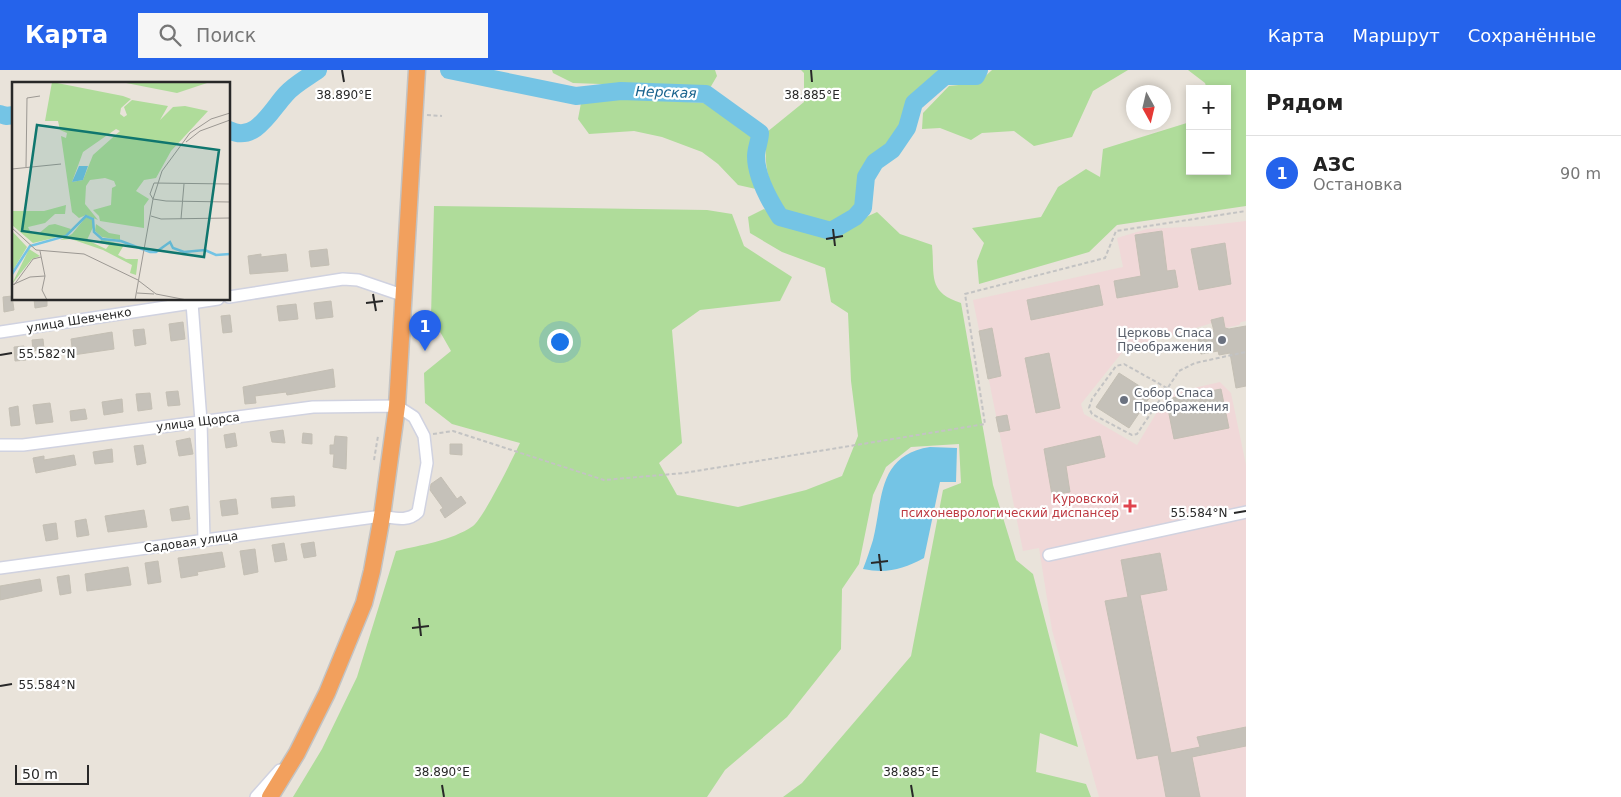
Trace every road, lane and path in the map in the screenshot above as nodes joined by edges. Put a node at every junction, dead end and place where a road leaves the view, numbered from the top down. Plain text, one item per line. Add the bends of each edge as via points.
1 (417, 70) edge
2 (415, 114) junction
3 (442, 116) dead end
4 (1246, 210) edge
5 (405, 296) junction
6 (230, 297) edge
7 (212, 300) edge
8 (192, 303) junction
9 (0, 332) edge
10 (1246, 352) edge
11 (1167, 388) junction
12 (398, 406) junction
13 (200, 421) junction
14 (378, 436) dead end
15 (424, 436) junction
16 (0, 445) edge
17 (374, 460) dead end
18 (1246, 512) edge
19 (382, 516) junction
20 (204, 540) junction
21 (1048, 555) dead end
22 (0, 568) edge
23 (297, 753) junction
24 (256, 797) edge
25 (270, 797) edge

1 - 2 highway
2 - 3 path
2 - 5 highway
4 - 15 path via 1116,231 1105,258 965,294 985,424 684,473 604,480 453,431
5 - 6 street via 358,280 343,279
5 - 12 highway
7 - 8 street, улица Шевченко
8 - 9 street, улица Шевченко
8 - 13 street
10 - 11 path via 1195,363 1180,371
11 - 11 path via 1124,364 1116,366 1089,408 1092,414 1132,435 1137,434
12 - 13 street, улица Щорса via 313,407
12 - 15 street via 414,417
12 - 19 highway
13 - 16 street, улица Щорса via 23,445
13 - 20 street
14 - 17 path
15 - 19 street, Садовая улица via 427,463 418,512 405,519
18 - 21 street
19 - 20 street, Садовая улица
19 - 23 highway via 364,603 327,693
20 - 22 street, Садовая улица
23 - 24 street
23 - 25 highway

